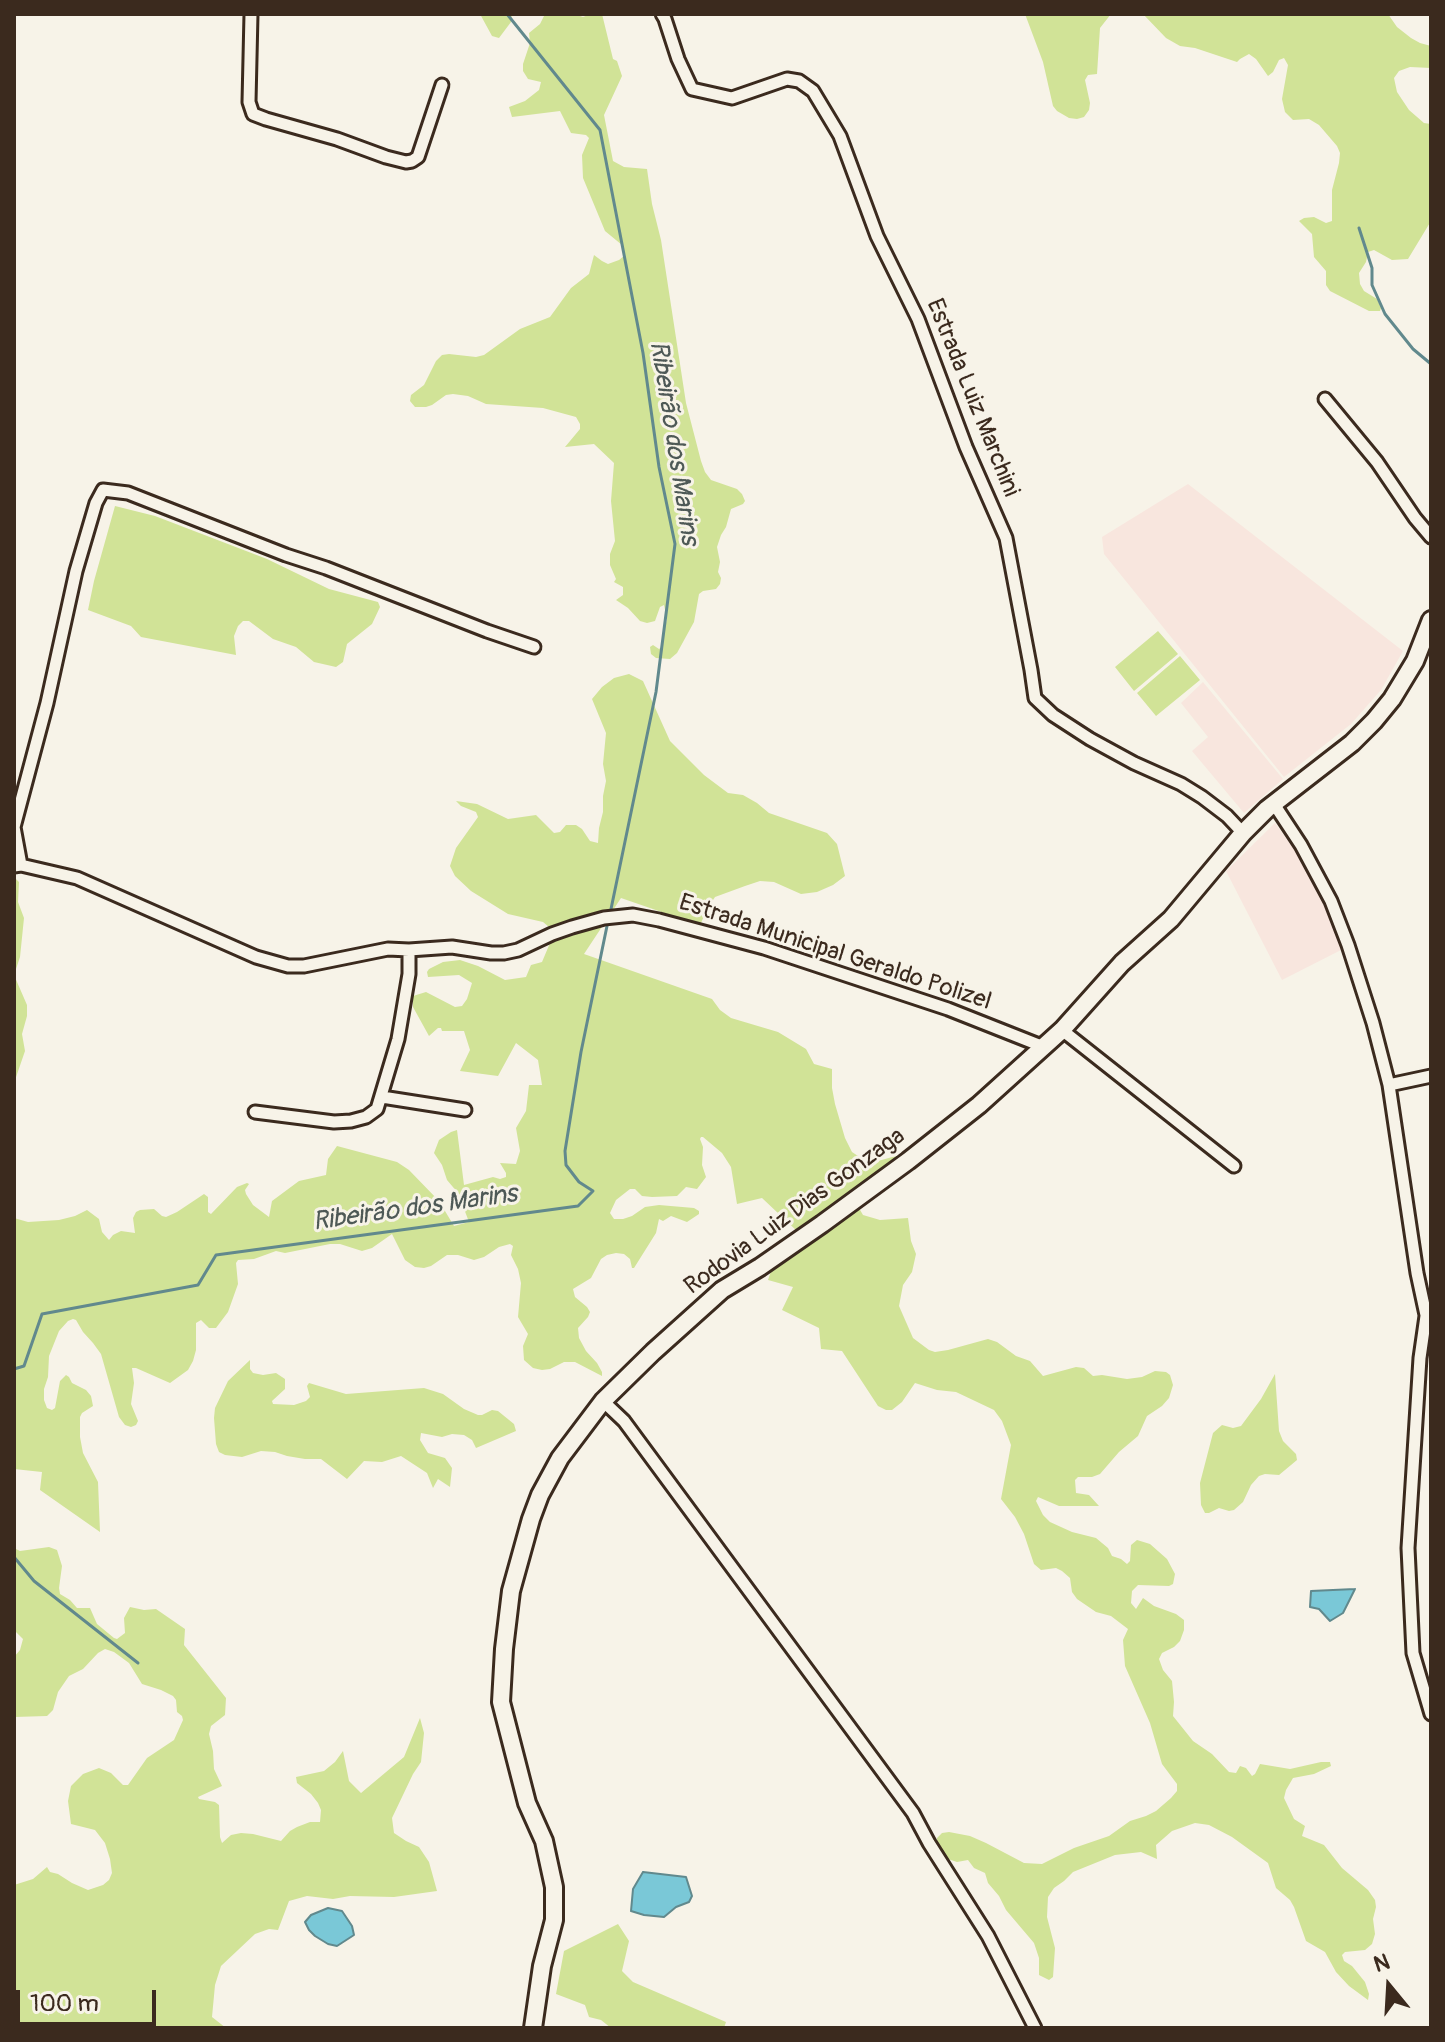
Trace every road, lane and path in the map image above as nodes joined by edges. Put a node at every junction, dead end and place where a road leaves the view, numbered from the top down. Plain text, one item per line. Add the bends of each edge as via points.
1 (251, 14) edge
2 (662, 14) edge
3 (442, 85) dead end
4 (1325, 399) dead end
5 (1431, 537) edge
6 (1431, 620) edge
7 (534, 647) dead end
8 (1274, 804) junction
9 (1243, 833) junction
10 (17, 866) edge
11 (409, 950) junction
12 (1062, 1030) junction
13 (1044, 1047) junction
14 (1431, 1076) edge
15 (1389, 1085) junction
16 (382, 1097) junction
17 (465, 1110) dead end
18 (255, 1112) dead end
19 (1234, 1166) dead end
20 (1429, 1320) edge
21 (603, 1401) junction
22 (1431, 1714) edge
23 (533, 2028) edge
24 (1035, 2028) edge

1 - 3 street via 249,102 253,114 266,119 412,161 418,157
2 - 9 street, Estrada Luiz Marchini via 692,89 732,98 787,79 799,81 813,91 840,136 1006,538 1035,698 1090,739 1202,797
4 - 5 street
6 - 8 main road, Rodovia Luiz Dias Gonzaga via 1415,661 1374,721
7 - 10 street via 128,493 103,490 76,571 14,827
8 - 9 main road, Rodovia Luiz Dias Gonzaga
8 - 15 street via 1331,901
9 - 12 main road, Rodovia Luiz Dias Gonzaga via 1171,919 1122,963
10 - 11 street, Estrada Municipal Geraldo Polizel via 77,878 256,957 288,966
11 - 13 street, Estrada Municipal Geraldo Polizel via 452,947 504,953 572,927 633,915 764,948
11 - 16 street via 398,1039
12 - 13 main road, Rodovia Luiz Dias Gonzaga
12 - 19 street
13 - 21 main road, Rodovia Luiz Dias Gonzaga via 908,1161 722,1290
14 - 15 street
15 - 20 street
16 - 17 street
16 - 18 street via 377,1109 351,1121
20 - 22 street via 1420,1358 1408,1548 1413,1653
21 - 23 main road, Rodovia Luiz Dias Gonzaga via 540,1495 514,1580 504,1649 501,1702 554,1887 554,1920
21 - 24 street via 624,1421 913,1813 988,1936

